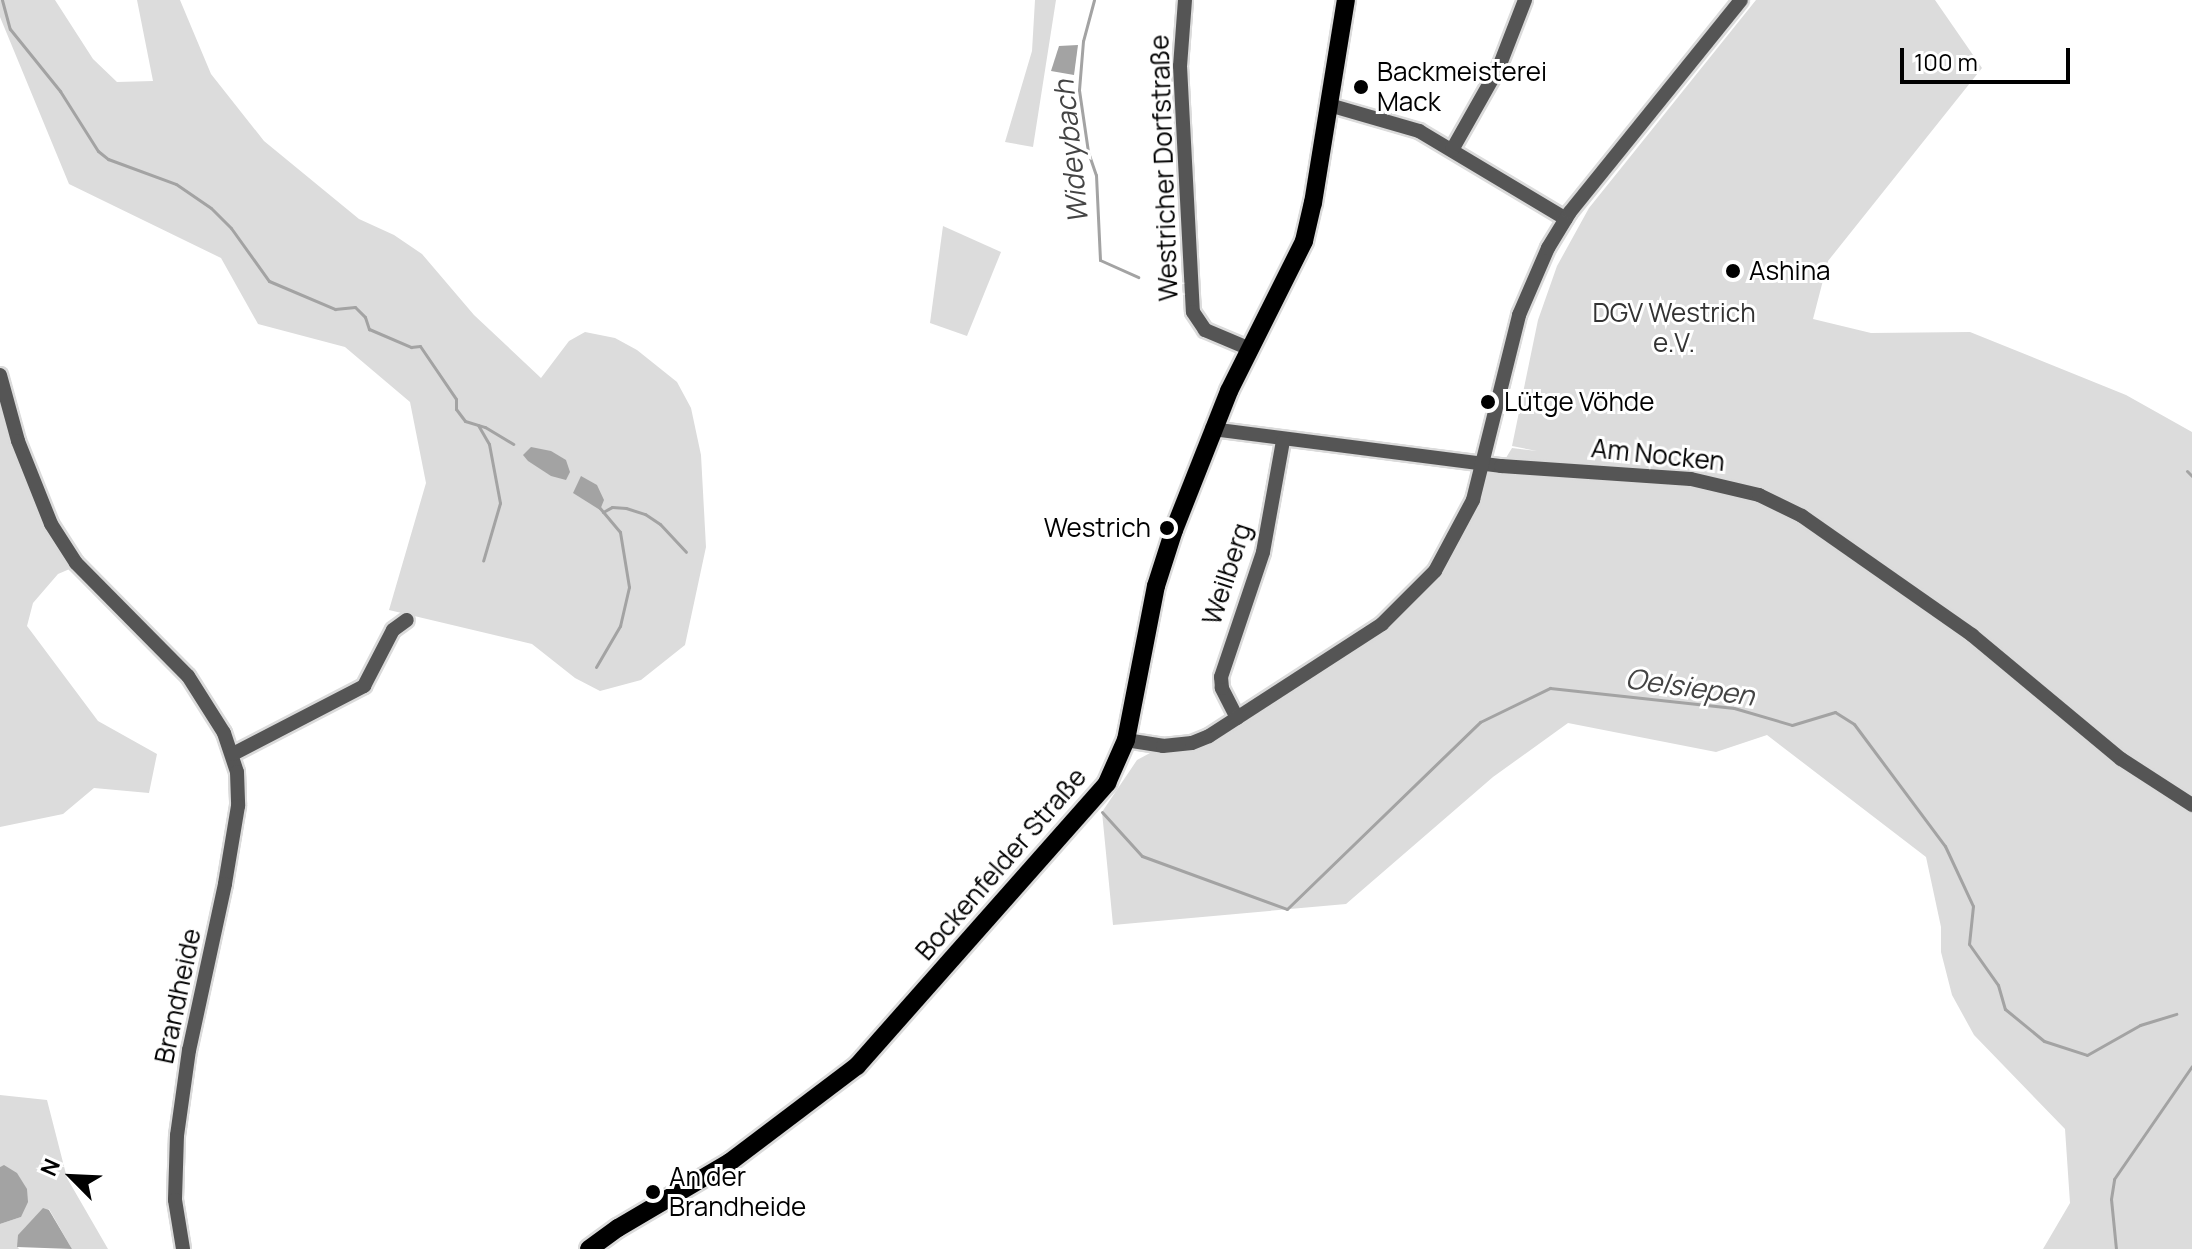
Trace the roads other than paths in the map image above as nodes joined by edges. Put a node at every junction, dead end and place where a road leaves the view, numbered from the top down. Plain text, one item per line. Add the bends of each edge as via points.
1 (1185, 0) edge
2 (1346, 0) edge
3 (1525, 0) edge
4 (1741, 0) edge
5 (1329, 105) junction
6 (1452, 150) junction
7 (1566, 219) junction
8 (1250, 349) junction
9 (0, 375) edge
10 (1212, 429) junction
11 (1283, 441) junction
12 (1482, 463) junction
13 (407, 620) dead end
14 (1237, 718) junction
15 (1126, 740) junction
16 (233, 754) junction
17 (2192, 805) edge
18 (183, 1249) edge
19 (589, 1249) edge

1 - 8 street, Westricher Dorfstraße via 1180,66 1193,312 1205,330
2 - 5 main road, Bockenfelder Straße
3 - 6 street via 1499,67
4 - 7 street
5 - 6 street via 1419,131
5 - 8 main road, Bockenfelder Straße via 1304,241
6 - 7 street
7 - 12 street via 1536,270 1519,315
8 - 10 main road, Bockenfelder Straße
9 - 16 street, Brandheide via 18,441 70,557 188,676
10 - 11 street, Am Nocken
10 - 15 main road, Bockenfelder Straße via 1161,567
11 - 12 street, Am Nocken
11 - 14 street, Weilberg via 1263,552 1221,677
12 - 14 street via 1458,532 1416,593 1382,624
12 - 17 street, Am Nocken via 1707,481 1785,506 1972,635 2121,759
13 - 16 street via 393,630 364,686
14 - 15 street via 1192,743 1163,746
15 - 19 main road, Bockenfelder Straße via 1097,797 857,1066 730,1162
16 - 18 street, Brandheide via 238,806 177,1135 175,1200

